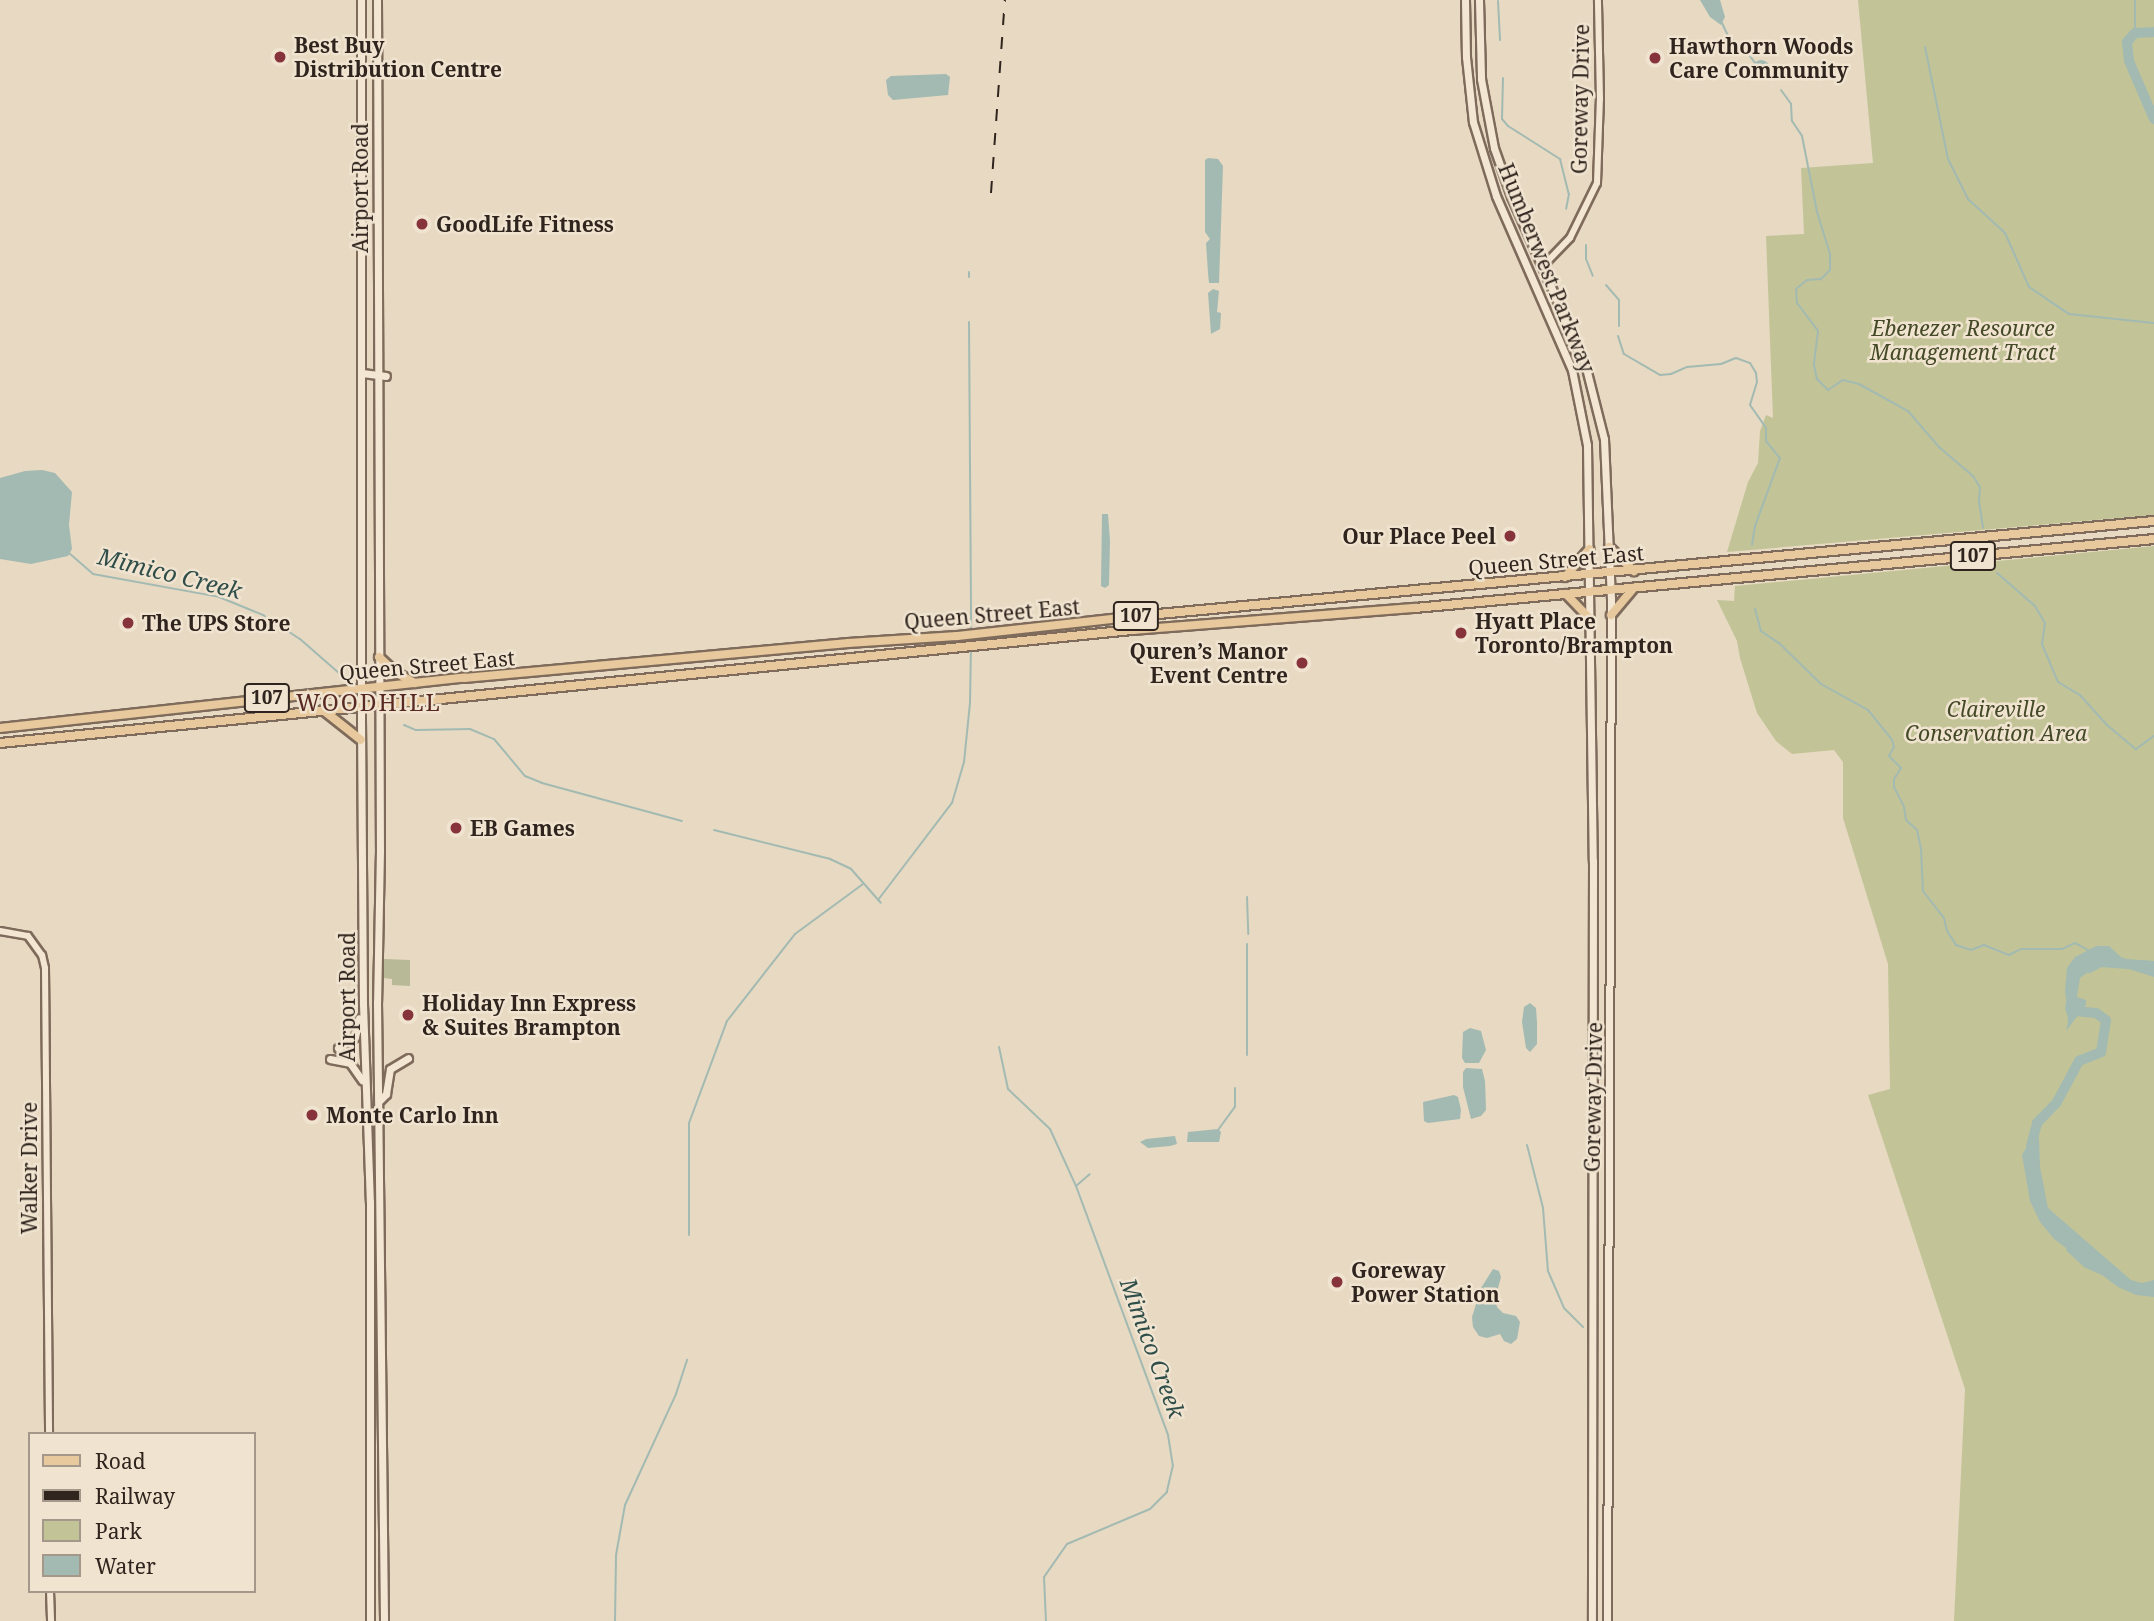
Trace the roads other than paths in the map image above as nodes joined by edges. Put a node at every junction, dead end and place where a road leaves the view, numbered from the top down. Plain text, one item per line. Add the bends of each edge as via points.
1 (361, 0) edge
2 (377, 0) edge
3 (1465, 0) edge
4 (1479, 0) edge
5 (1598, 0) edge
6 (1543, 266) junction
7 (362, 373) junction
8 (382, 375) junction
9 (2154, 521) edge
10 (2154, 539) edge
11 (1609, 547) junction
12 (1589, 549) junction
13 (1634, 571) junction
14 (1610, 573) junction
15 (1589, 576) junction
16 (1565, 577) junction
17 (1634, 588) junction
18 (1611, 589) junction
19 (1589, 592) junction
20 (1566, 594) junction
21 (1611, 615) junction
22 (1589, 618) junction
23 (379, 657) junction
24 (607, 666) junction
25 (415, 683) junction
26 (579, 684) junction
27 (379, 687) junction
28 (361, 688) junction
29 (379, 704) junction
30 (361, 706) junction
31 (323, 710) junction
32 (0, 728) edge
33 (361, 740) junction
34 (0, 743) edge
35 (0, 931) edge
36 (363, 1004) junction
37 (338, 1048) dead end
38 (408, 1058) dead end
39 (330, 1059) dead end
40 (365, 1093) junction
41 (379, 1101) junction
42 (49, 1432) edge
43 (50, 1593) edge
44 (51, 1621) edge
45 (370, 1621) edge
46 (384, 1621) edge
47 (1592, 1621) edge
48 (1608, 1621) edge

1 - 7 main road, Airport Road
2 - 8 main road, Airport Road
3 - 12 main road, Humberwest Parkway via 1473,122 1496,196 1572,370 1582,410
4 - 6 main road, Humberwest Parkway via 1480,79 1494,148
5 - 6 street, Goreway Drive via 1597,183 1570,237
6 - 11 main road, Humberwest Parkway via 1585,364 1600,416
7 - 8 main road
7 - 28 main road, Airport Road
8 - 23 main road, Airport Road
9 - 13 main road, Queen Street East / 107
10 - 17 main road, Queen Street East / 107
11 - 13 main road
11 - 14 main road, Humberwest Parkway
12 - 15 main road, Humberwest Parkway
12 - 16 main road
13 - 14 main road, Queen Street East / 107
14 - 15 main road, Queen Street East / 107
14 - 18 main road, Goreway Drive
15 - 16 main road, Queen Street East / 107
15 - 19 main road, Humberwest Parkway
16 - 24 main road, Queen Street East / 107
17 - 18 main road, Queen Street East / 107
17 - 21 main road
18 - 19 main road, Queen Street East / 107
18 - 21 main road, Goreway Drive
19 - 20 main road, Queen Street East / 107
19 - 22 main road, Goreway Drive
20 - 22 main road
20 - 26 main road, Queen Street East / 107
21 - 48 main road, Goreway Drive
22 - 47 main road, Goreway Drive
23 - 25 main road
23 - 27 main road, Airport Road
24 - 25 main road, Queen Street East / 107
24 - 26 main road via 603,676 584,678
25 - 27 main road, Queen Street East / 107
26 - 29 main road, Queen Street East / 107
27 - 28 main road, Queen Street East / 107
27 - 29 main road, Airport Road
28 - 30 main road, Airport Road
28 - 32 main road, Queen Street East / 107
29 - 30 main road, Queen Street East / 107
29 - 41 main road, Airport Road
30 - 31 main road, Queen Street East / 107
30 - 33 main road, Airport Road
31 - 33 main road
31 - 34 main road, Queen Street East / 107
33 - 36 main road, Airport Road
35 - 42 street, Walker Drive via 28,936 45,968
36 - 37 main road via 355,1037
36 - 40 main road, Airport Road
38 - 41 main road via 390,1069 386,1094
39 - 40 main road via 355,1067
40 - 45 main road, Airport Road via 370,1202
41 - 46 main road, Airport Road
43 - 44 street

